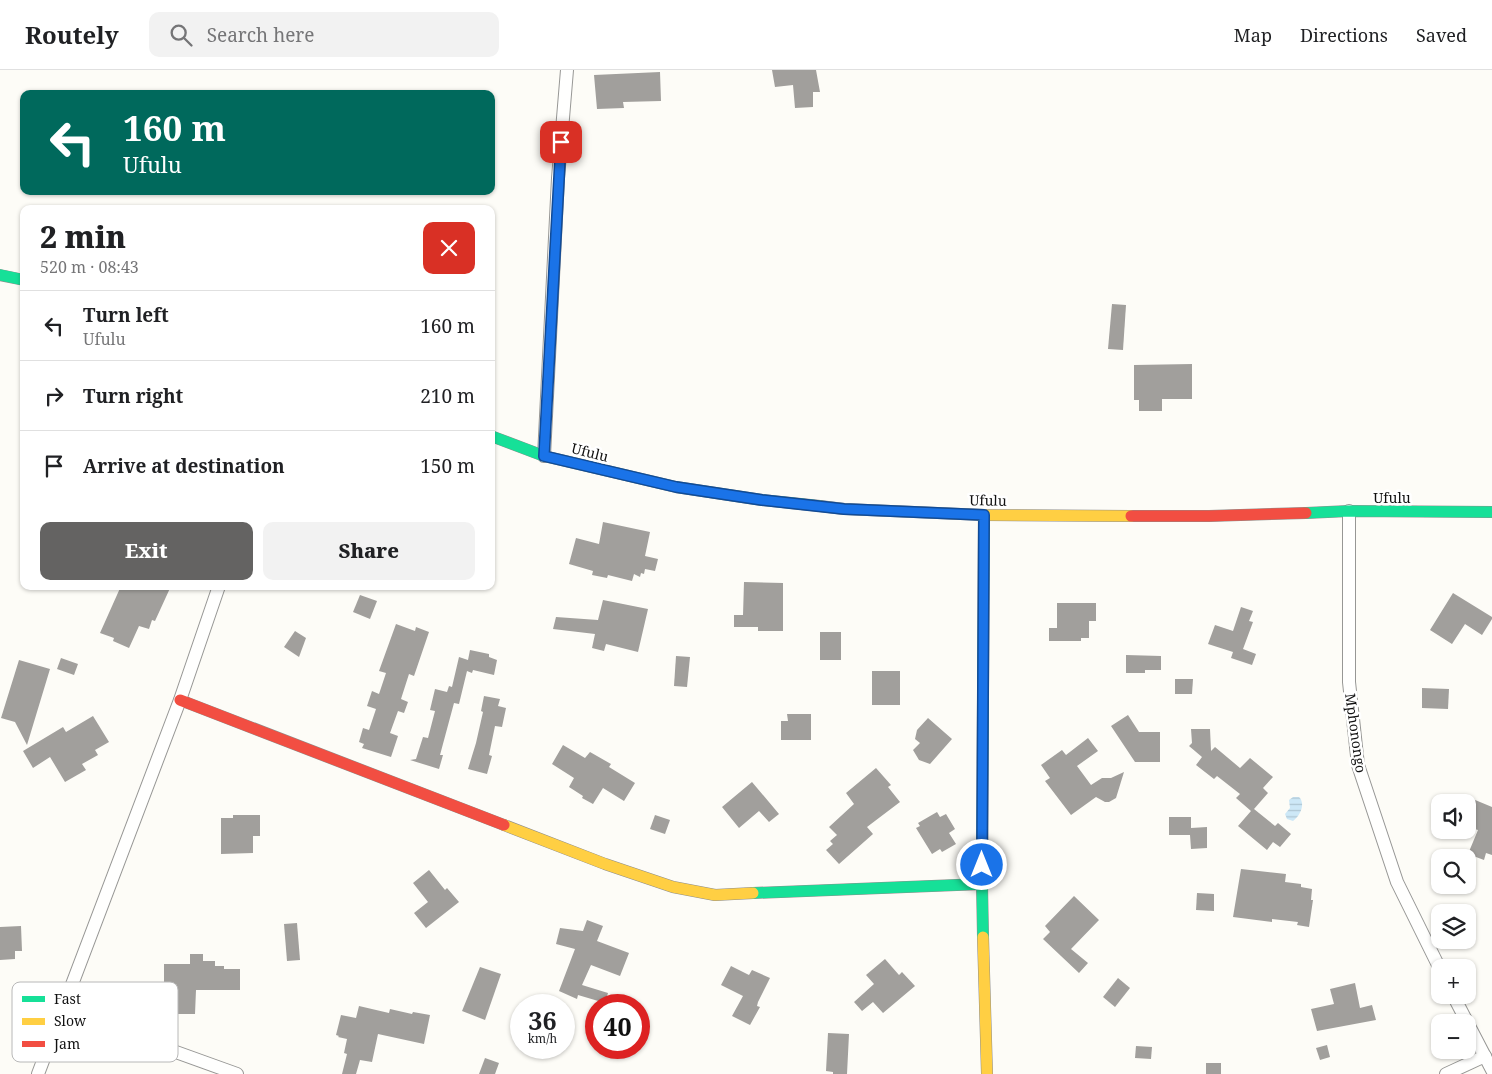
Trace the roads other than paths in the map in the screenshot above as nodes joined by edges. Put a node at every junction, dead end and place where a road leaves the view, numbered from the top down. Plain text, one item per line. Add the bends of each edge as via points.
1 (567, 70) edge
2 (0, 275) edge
3 (20, 279) edge
4 (495, 438) edge
5 (544, 456) junction
6 (1349, 511) junction
7 (1492, 512) edge
8 (984, 515) junction
9 (218, 590) edge
10 (180, 700) junction
11 (982, 884) junction
12 (1435, 959) edge
13 (73, 982) edge
14 (1458, 1004) edge
15 (178, 1053) edge
16 (1485, 1056) junction
17 (43, 1062) edge
18 (1492, 1070) edge
19 (38, 1074) edge
20 (237, 1074) edge
21 (987, 1074) edge
22 (1446, 1074) edge

1 - 5 street via 558,178
2 - 3 street
4 - 5 street, Ufulu
5 - 8 street, Ufulu via 676,487 762,500 844,509
6 - 7 street, Ufulu
6 - 8 street, Ufulu via 1200,516
6 - 12 street, Mphonongo via 1350,682 1358,765 1397,882
8 - 11 street
9 - 10 street
10 - 11 street via 605,864 694,894 715,896
10 - 13 street
11 - 21 street
14 - 16 street
15 - 20 street
16 - 18 street
16 - 22 street
17 - 19 street

